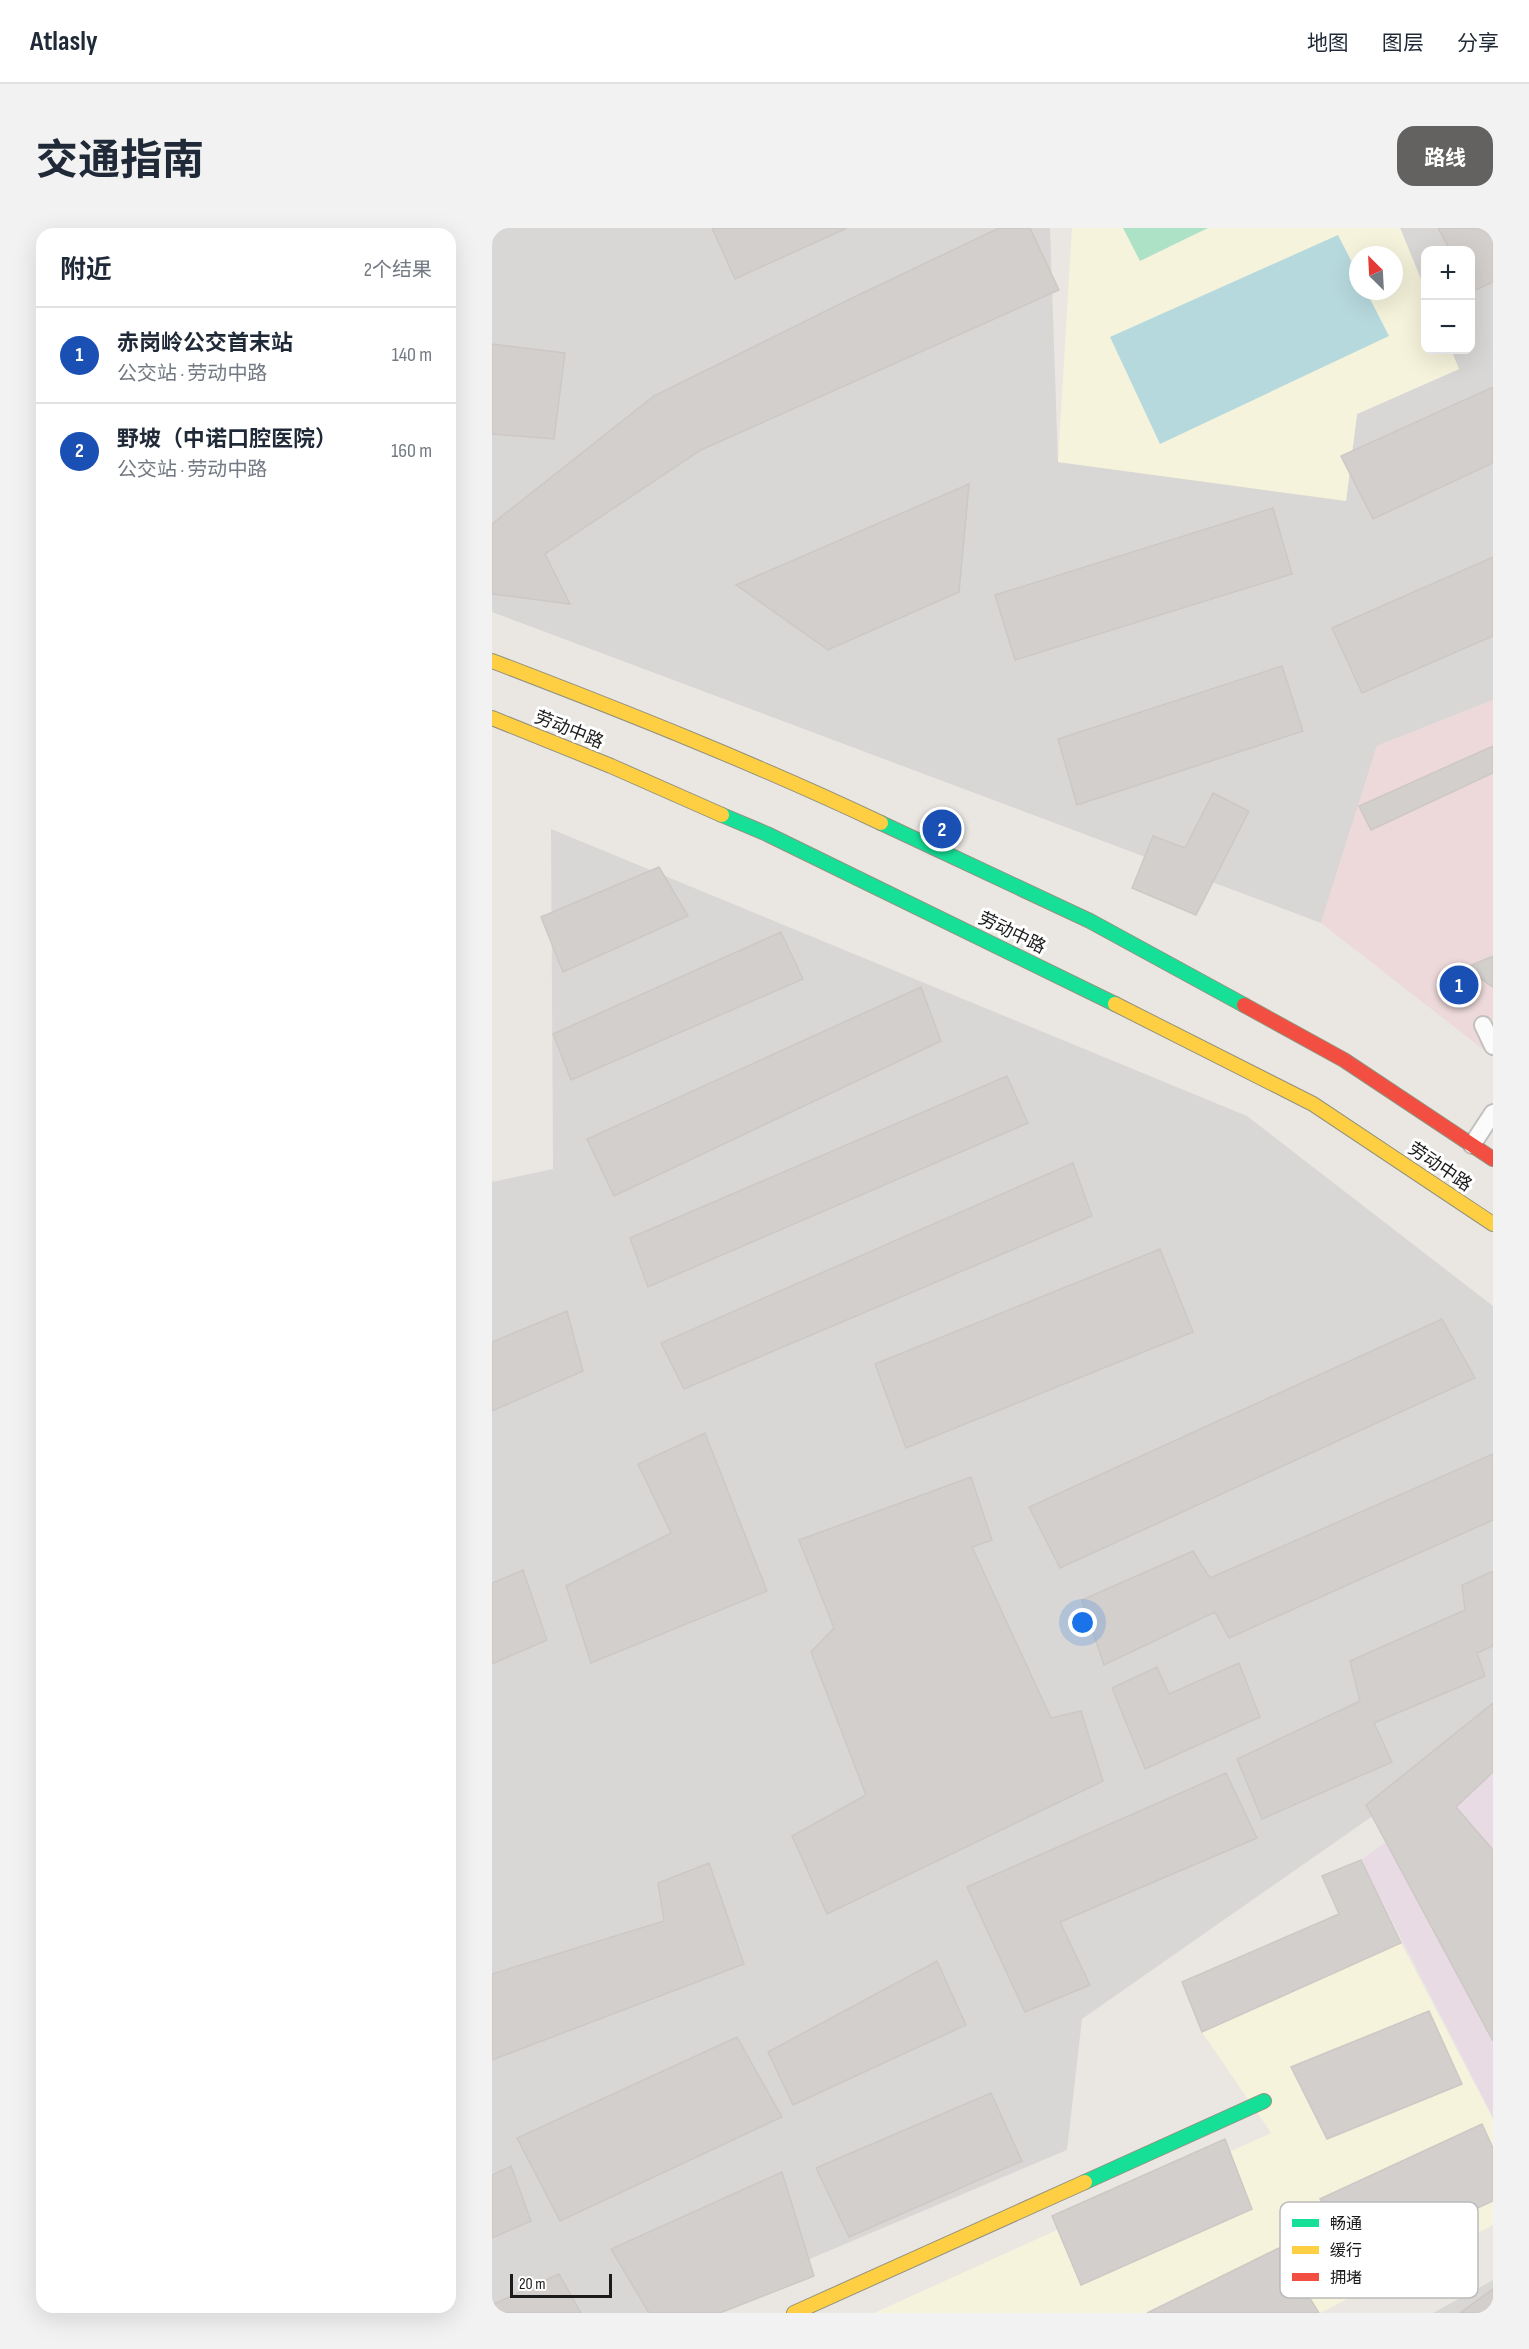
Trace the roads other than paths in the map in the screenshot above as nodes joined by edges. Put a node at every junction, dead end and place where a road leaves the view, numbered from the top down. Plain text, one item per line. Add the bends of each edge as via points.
1 (492, 661) edge
2 (492, 718) edge
3 (1483, 1025) dead end
4 (1493, 1046) edge
5 (1493, 1113) edge
6 (1472, 1145) junction
7 (1493, 1159) edge
8 (1493, 1224) edge
9 (1264, 2101) dead end
10 (794, 2313) edge

1 - 6 main road, 劳动中路 via 796,783 1090,921 1344,1060
2 - 8 main road, 劳动中路 via 767,834 1071,981 1314,1104
3 - 4 lane
5 - 6 lane
6 - 7 main road, 劳动中路
9 - 10 main road

